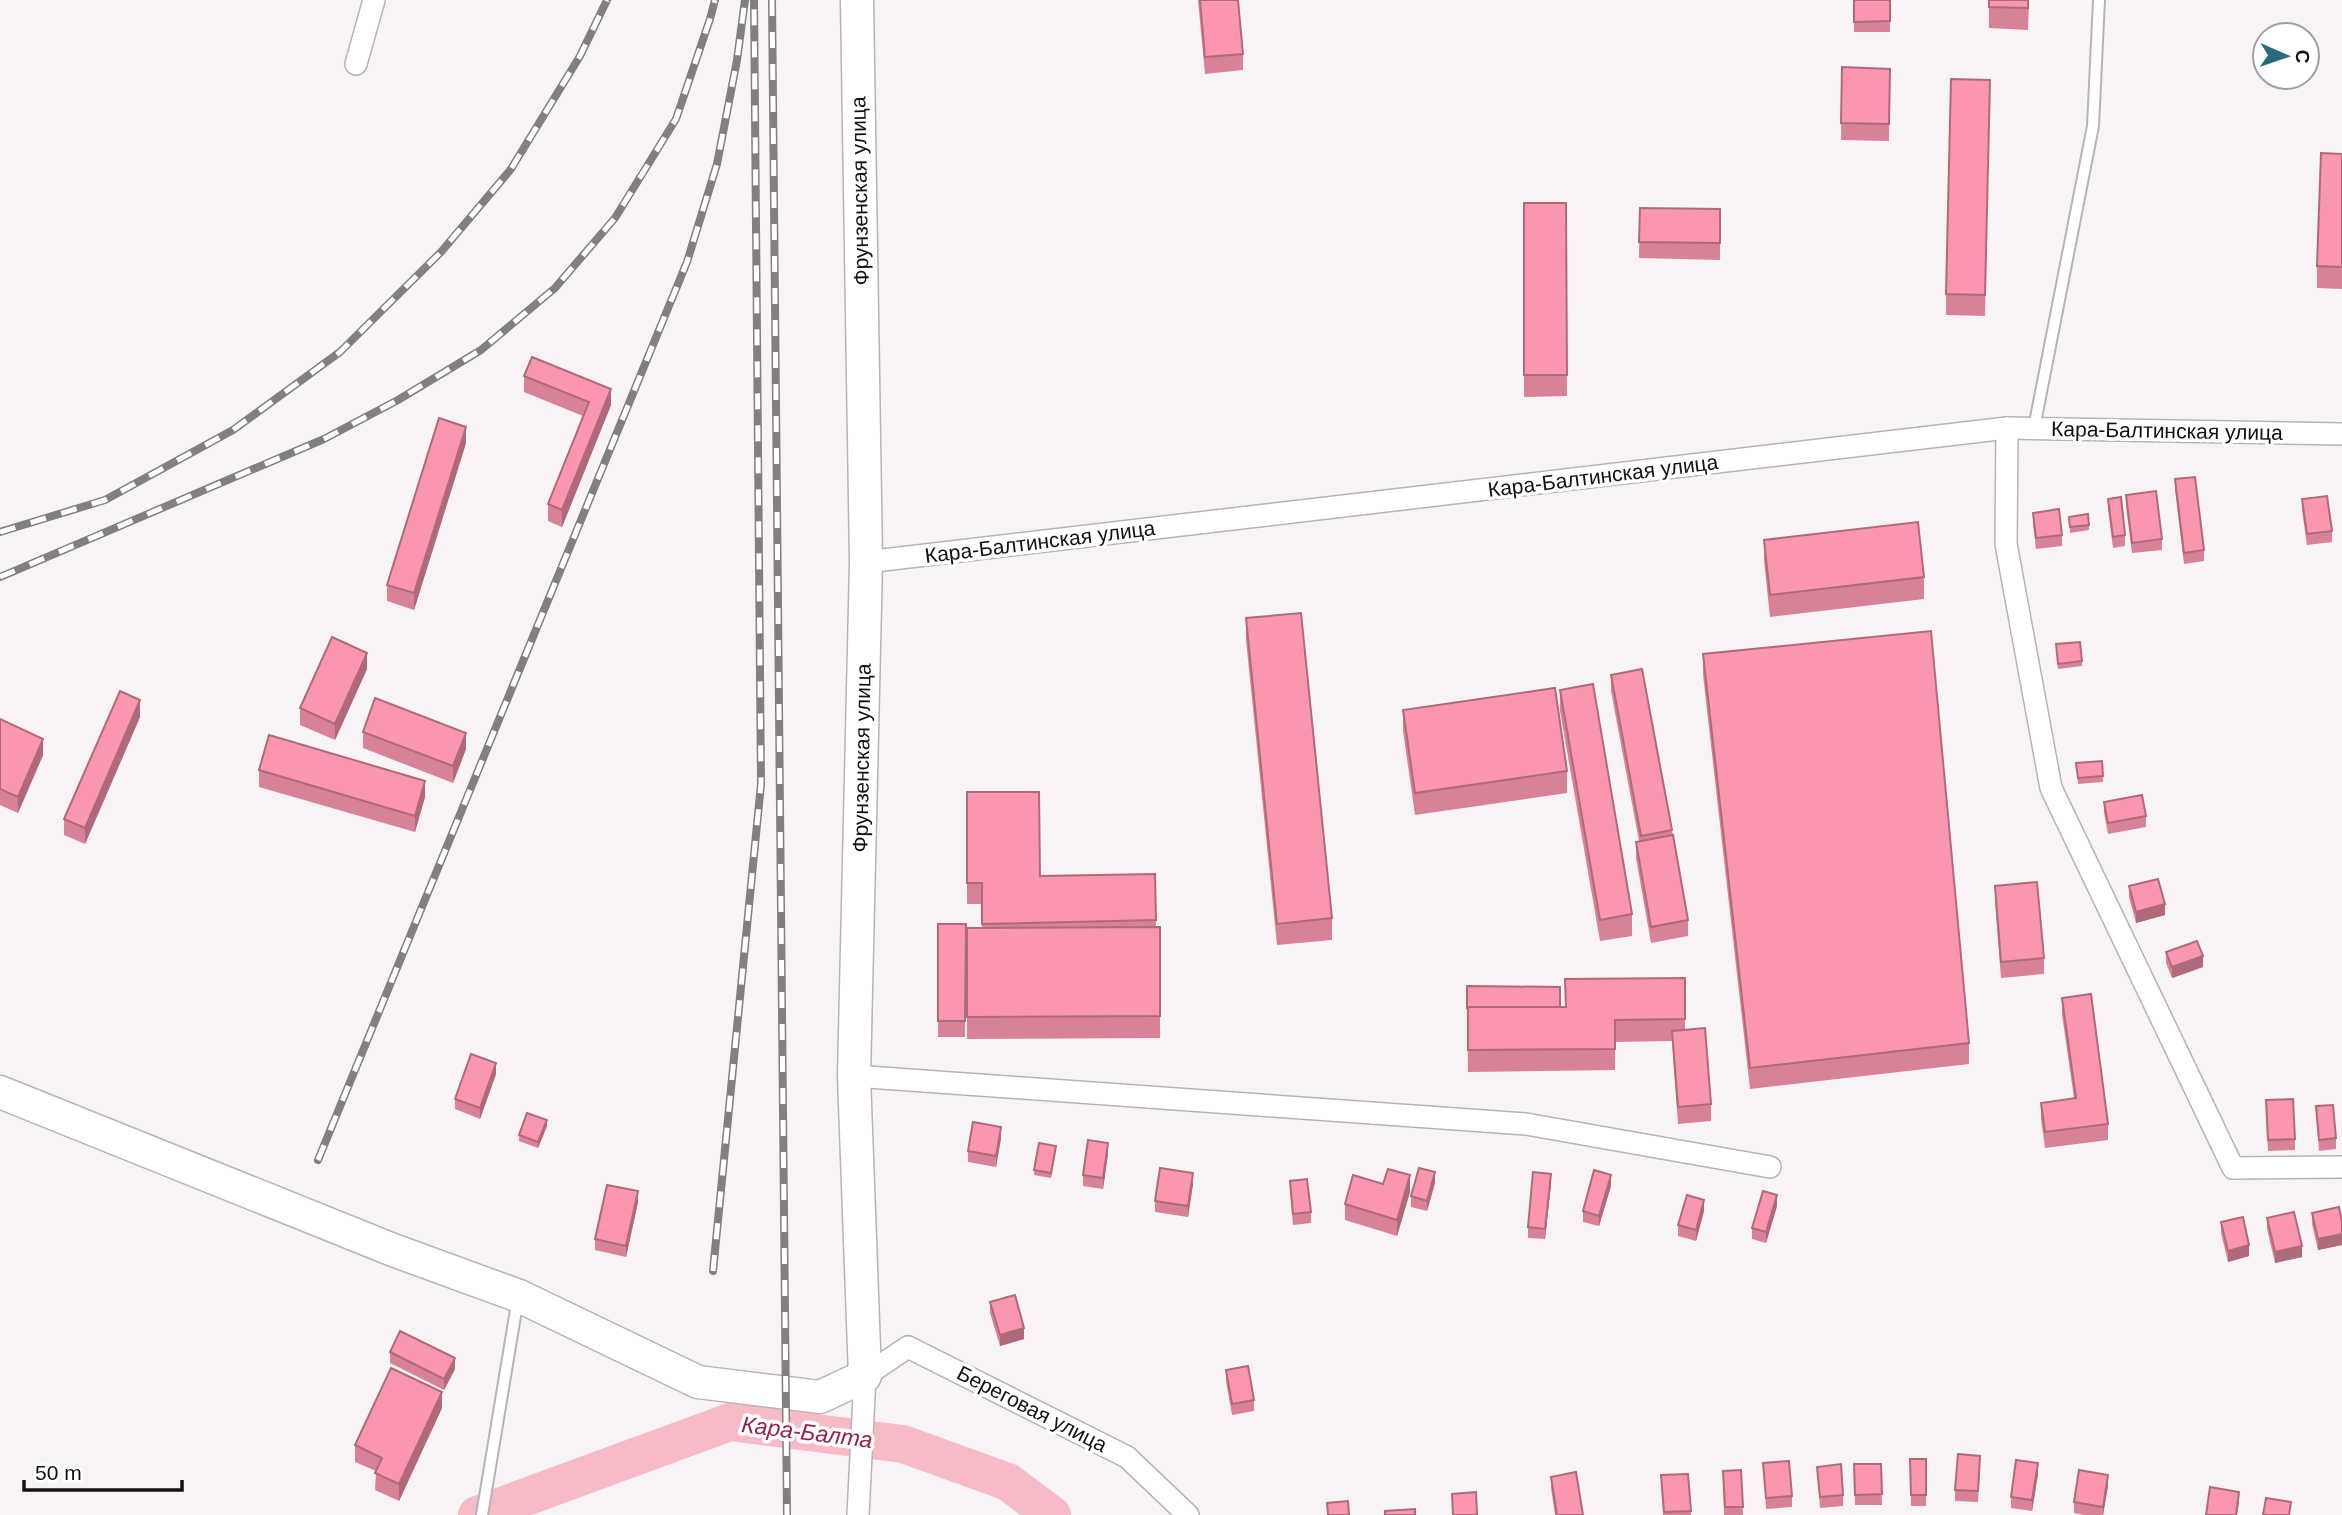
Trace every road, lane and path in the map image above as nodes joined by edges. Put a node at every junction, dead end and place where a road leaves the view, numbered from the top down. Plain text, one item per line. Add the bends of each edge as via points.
1 (374, 0) edge
2 (858, 0) edge
3 (2099, 0) edge
4 (356, 64) dead end
5 (2007, 428) junction
6 (2034, 428) junction
7 (2342, 434) edge
8 (866, 562) junction
9 (854, 1076) junction
10 (0, 1092) edge
11 (1770, 1167) dead end
12 (2342, 1167) edge
13 (519, 1296) junction
14 (865, 1376) junction
15 (482, 1515) edge
16 (858, 1515) edge
17 (1188, 1515) edge

1 - 4 street
2 - 8 street, Фрунзенская улица
3 - 6 lane via 2093,126
5 - 6 street, Кара-Балтинская улица
5 - 8 street, Кара-Балтинская улица
5 - 12 street via 2006,544 2051,788 2233,1168
6 - 7 street, Кара-Балтинская улица
8 - 9 street, Фрунзенская улица
9 - 11 street via 1526,1124
9 - 14 street, Фрунзенская улица
10 - 13 street
13 - 14 street via 698,1382 820,1397
13 - 15 lane
14 - 16 street, Фрунзенская улица
14 - 17 street, Береговая улица via 908,1347 1127,1457

